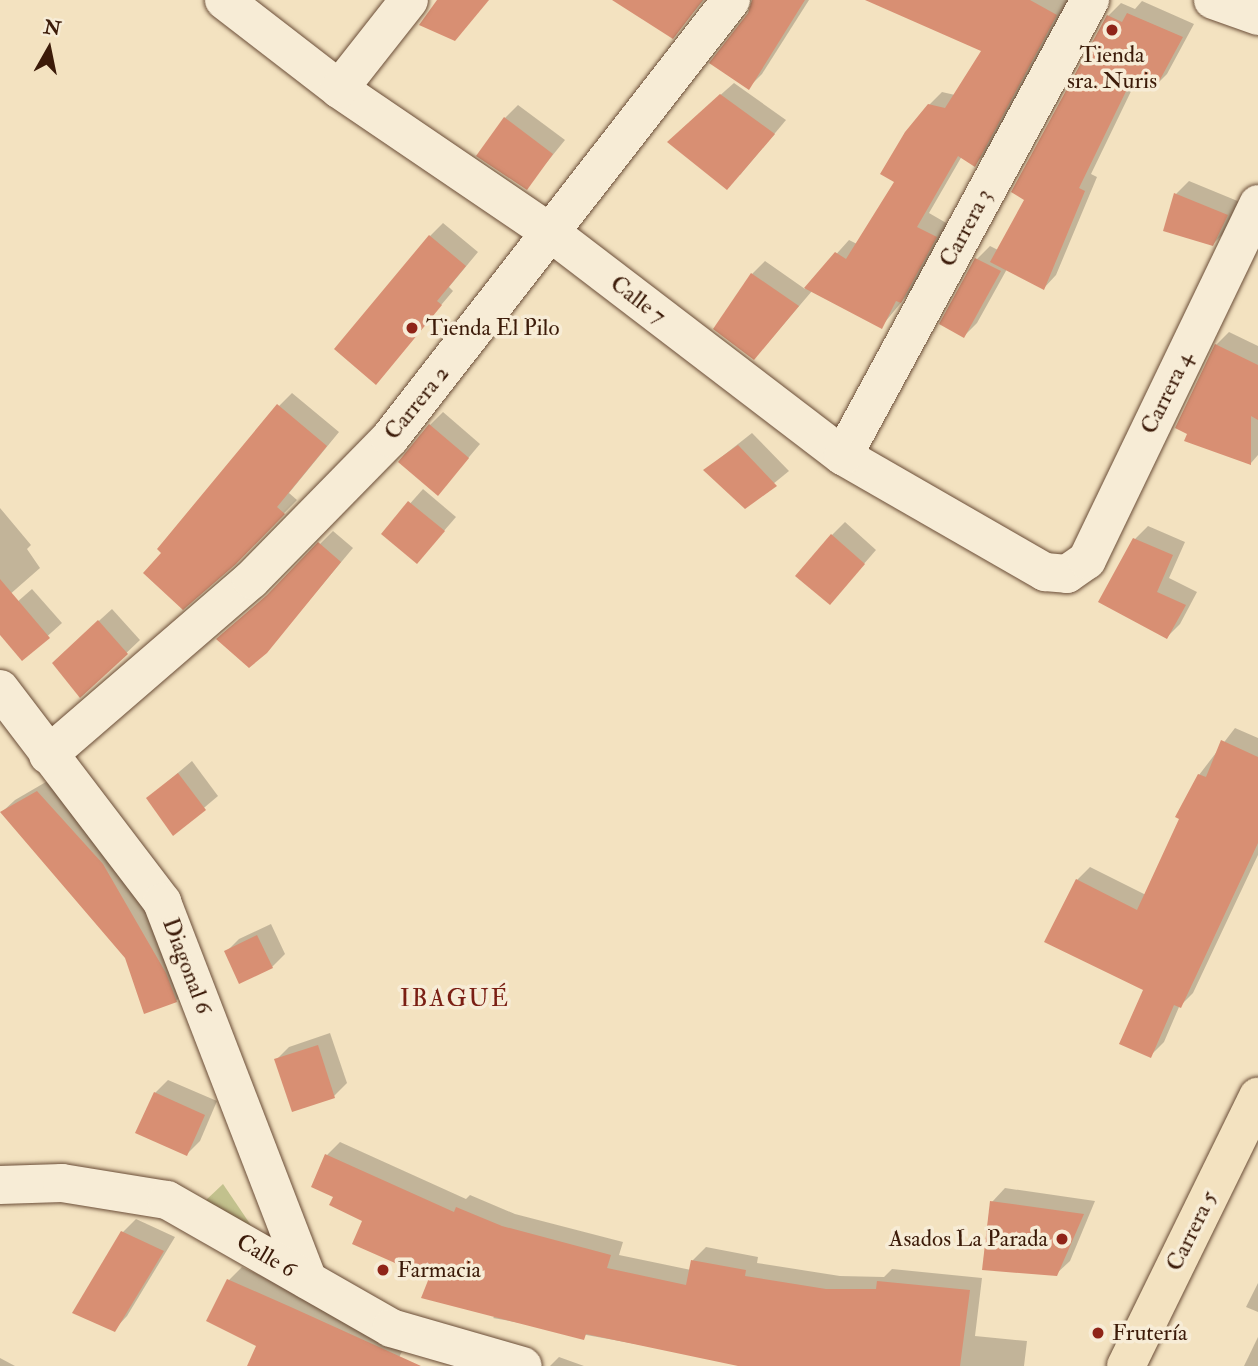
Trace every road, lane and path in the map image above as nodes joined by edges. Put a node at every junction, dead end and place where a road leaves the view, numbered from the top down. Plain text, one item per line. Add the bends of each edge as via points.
1 (224, 0) edge
2 (409, 0) edge
3 (731, 0) edge
4 (1090, 0) edge
5 (1213, 0) edge
6 (1258, 16) edge
7 (339, 89) junction
8 (1258, 204) edge
9 (551, 233) junction
10 (843, 456) junction
11 (1066, 574) joint
12 (0, 689) edge
13 (48, 755) junction
14 (1258, 1097) edge
15 (0, 1185) edge
16 (308, 1280) junction
17 (523, 1366) edge
18 (1126, 1366) edge

1 - 7 street, Calle 7
2 - 7 street
3 - 9 street, Carrera 2
4 - 10 street, Carrera 3
5 - 6 street
7 - 9 street, Calle 7
8 - 11 street, Carrera 4 via 1087,561
9 - 10 street, Calle 7
9 - 13 street, Carrera 2 via 390,438 251,580
10 - 11 street, Calle 7 via 1045,572
12 - 13 street, Diagonal 6
13 - 16 street, Diagonal 6 via 162,902
14 - 18 highway, Carrera 5
15 - 16 street, Calle 6 via 62,1183 167,1200
16 - 17 street, Calle 6 via 391,1328

